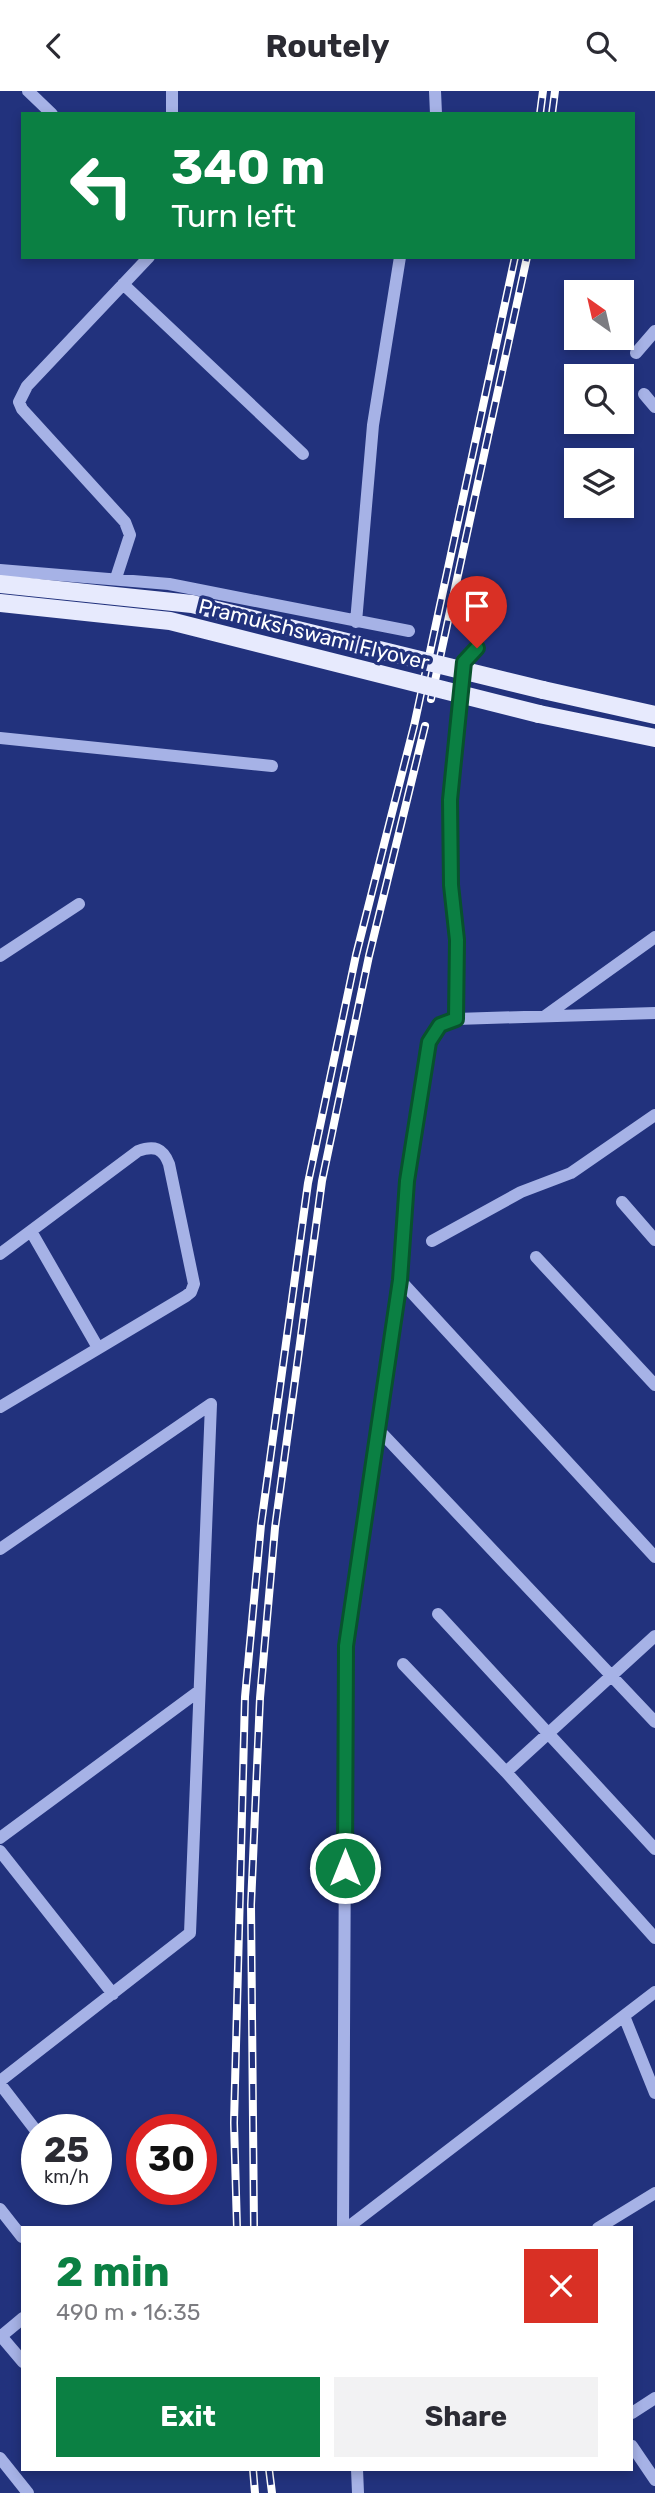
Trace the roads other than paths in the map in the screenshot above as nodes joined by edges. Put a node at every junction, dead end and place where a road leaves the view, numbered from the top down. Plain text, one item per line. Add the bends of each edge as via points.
1 (28, 91) edge
2 (172, 91) edge
3 (435, 91) edge
4 (50, 112) edge
5 (172, 112) edge
6 (436, 112) edge
7 (147, 259) edge
8 (400, 259) edge
9 (123, 284) junction
10 (655, 331) edge
11 (636, 353) dead end
12 (643, 394) dead end
13 (655, 407) edge
14 (303, 454) dead end
15 (0, 570) edge
16 (116, 578) junction
17 (0, 584) edge
18 (0, 603) edge
19 (356, 622) junction
20 (408, 631) dead end
21 (477, 648) dead end
22 (655, 715) edge
23 (0, 738) edge
24 (655, 738) edge
25 (272, 766) dead end
26 (79, 904) dead end
27 (655, 937) edge
28 (0, 956) edge
29 (655, 1013) edge
30 (545, 1016) junction
31 (456, 1019) junction
32 (655, 1115) edge
33 (622, 1202) dead end
34 (32, 1233) junction
35 (655, 1240) edge
36 (432, 1241) dead end
37 (0, 1255) edge
38 (536, 1257) dead end
39 (400, 1280) junction
40 (97, 1346) junction
41 (655, 1385) edge
42 (0, 1407) edge
43 (376, 1427) junction
44 (0, 1549) edge
45 (655, 1557) edge
46 (438, 1614) dead end
47 (655, 1636) edge
48 (403, 1664) dead end
49 (613, 1675) junction
50 (199, 1691) junction
51 (655, 1722) edge
52 (551, 1733) junction
53 (506, 1772) junction
54 (0, 1838) edge
55 (655, 1849) edge
56 (0, 1851) edge
57 (655, 1938) edge
58 (655, 1992) edge
59 (113, 1994) junction
60 (624, 2016) junction
61 (0, 2083) edge
62 (655, 2093) edge
63 (23, 2114) edge
64 (655, 2193) edge
65 (0, 2209) edge
66 (345, 2226) edge
67 (348, 2226) edge
68 (601, 2226) edge
69 (21, 2236) edge
70 (21, 2320) edge
71 (0, 2336) edge
72 (21, 2360) edge
73 (655, 2398) edge
74 (633, 2412) edge
75 (633, 2447) edge
76 (0, 2458) edge
77 (357, 2471) edge
78 (655, 2480) edge
79 (28, 2493) edge
80 (358, 2493) edge

1 - 4 street
2 - 5 street
3 - 6 street
7 - 9 street
8 - 19 street via 373,425
9 - 14 street
9 - 16 street via 27,386 19,402 125,522 130,535
10 - 11 street
12 - 13 street
15 - 16 street
16 - 19 street via 204,590
17 - 22 main road, Pramukshswami Flyover, bridge via 192,604
18 - 24 main road, Pramukshswami Flyover, bridge via 170,621 539,714
19 - 20 street
21 - 31 street via 464,662 450,800
23 - 25 street
26 - 28 street
27 - 30 street
29 - 30 street
30 - 31 street
31 - 39 street via 440,1025 429,1042 407,1181
32 - 36 street via 570,1173 521,1192
33 - 35 street
34 - 37 street
34 - 40 street
34 - 40 street via 138,1151 155,1148 166,1156 194,1288
38 - 41 street
39 - 43 street
39 - 45 street
40 - 42 street
43 - 49 street
43 - 66 street via 346,1646
44 - 50 street via 211,1404
46 - 52 street
47 - 49 street
48 - 53 street
49 - 51 street
49 - 52 street
50 - 54 street
50 - 59 street via 190,1933
52 - 53 street
52 - 55 street
53 - 57 street
56 - 59 street
58 - 60 street
59 - 61 street
60 - 62 street
60 - 67 street
61 - 63 street
64 - 68 street
65 - 69 street
70 - 71 street
71 - 72 street
73 - 74 street
75 - 78 street
76 - 79 street
77 - 80 street

